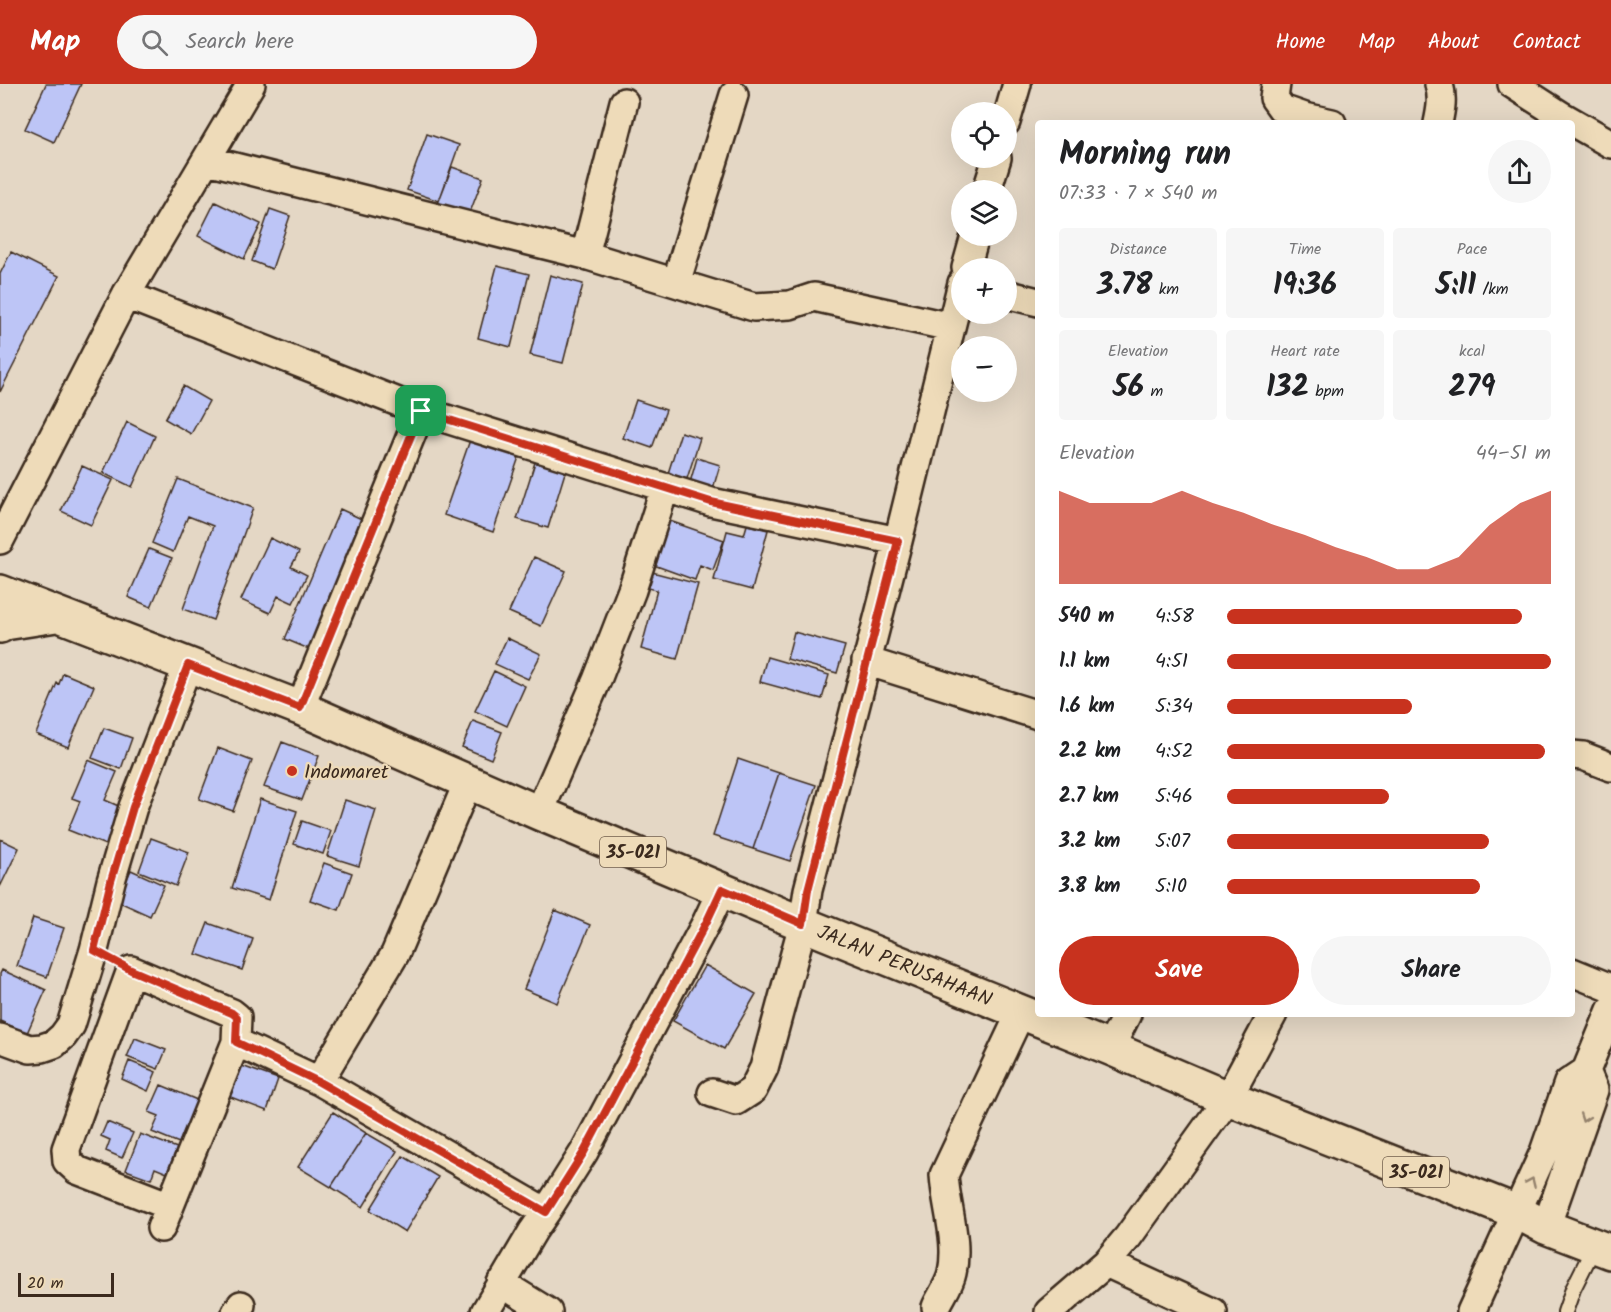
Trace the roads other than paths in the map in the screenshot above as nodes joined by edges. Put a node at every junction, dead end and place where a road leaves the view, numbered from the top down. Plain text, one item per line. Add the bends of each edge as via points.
1 (1017, 84) edge
2 (1276, 84) edge
3 (1439, 84) edge
4 (1512, 84) edge
5 (244, 87) edge
6 (734, 95) dead end
7 (624, 102) dead end
8 (1012, 102) edge
9 (1560, 119) edge
10 (1318, 120) edge
11 (1439, 120) edge
12 (1575, 126) edge
13 (1611, 144) edge
14 (207, 160) junction
15 (585, 255) junction
16 (676, 283) junction
17 (126, 295) junction
18 (1017, 297) edge
19 (1035, 301) edge
20 (952, 324) edge
21 (951, 327) junction
22 (421, 411) junction
23 (664, 487) junction
24 (0, 540) edge
25 (898, 541) junction
26 (0, 592) edge
27 (58, 615) junction
28 (0, 626) edge
29 (866, 661) junction
30 (188, 665) junction
31 (300, 708) junction
32 (1035, 714) edge
33 (1575, 755) edge
34 (1611, 767) edge
35 (468, 782) junction
36 (539, 813) junction
37 (722, 889) junction
38 (803, 924) junction
39 (94, 950) junction
40 (131, 970) junction
41 (1575, 973) edge
42 (1611, 988) edge
43 (1611, 1010) edge
44 (1021, 1012) junction
45 (1126, 1017) edge
46 (1271, 1017) edge
47 (0, 1038) edge
48 (236, 1042) junction
49 (1110, 1048) junction
50 (1586, 1071) junction
51 (319, 1082) junction
52 (712, 1093) dead end
53 (1218, 1094) junction
54 (546, 1212) junction
55 (1517, 1212) junction
56 (1546, 1227) junction
57 (1603, 1248) edge
58 (1106, 1263) junction
59 (501, 1283) junction
60 (936, 1307) dead end
61 (484, 1312) edge
62 (548, 1312) edge
63 (1049, 1312) edge
64 (1213, 1312) edge
65 (1471, 1312) edge
66 (1565, 1312) edge

1 - 8 street
2 - 10 street via 1274,98 1282,109
3 - 11 street via 1442,106
4 - 9 street
5 - 14 street
6 - 16 street
7 - 15 street
12 - 13 street
14 - 15 street
14 - 17 street
15 - 16 street
16 - 21 street via 754,307 790,305 814,297
17 - 22 street
17 - 24 street
18 - 19 street
20 - 21 street
21 - 25 street
22 - 23 street
22 - 31 street
23 - 25 street via 711,502
23 - 36 street via 632,590
25 - 29 street
26 - 27 main road, JALAN PERUSAHAAN / 35-021
27 - 28 main road, 35-021
27 - 30 main road, JALAN PERUSAHAAN / 35-021
29 - 32 street
29 - 38 street via 808,890
30 - 31 main road, JALAN PERUSAHAAN / 35-021
30 - 39 street via 133,807
31 - 35 main road, JALAN PERUSAHAAN / 35-021
33 - 34 street
35 - 36 main road, JALAN PERUSAHAAN / 35-021
35 - 51 street via 395,954
36 - 37 main road, JALAN PERUSAHAAN / 35-021
37 - 38 main road, JALAN PERUSAHAAN / 35-021
37 - 54 street via 584,1152
38 - 44 main road, JALAN PERUSAHAAN / 35-021
38 - 52 street via 764,1068 753,1090 736,1101
39 - 40 street
39 - 47 street via 71,1025 63,1036 54,1044 30,1049
40 - 48 street via 232,1013 237,1017
40 - 48 street via 66,1149 67,1161 77,1170 166,1217
41 - 42 street
43 - 50 street
44 - 49 main road, JALAN PERUSAHAAN / 35-021
44 - 60 street via 944,1175 954,1243 953,1264 952,1275
45 - 49 street
46 - 53 street
48 - 51 street
49 - 53 main road, JALAN PERUSAHAAN / 35-021
55 -> 50 street via 1544,1152 1568,1083
50 -> 56 street via 1594,1090
51 - 54 street
53 - 55 main road, JALAN PERUSAHAAN / 35-021
53 - 58 street via 1128,1237
54 - 59 street
55 - 56 main road, JALAN PERUSAHAAN / 35-021
55 - 65 street
56 - 57 main road, JALAN PERUSAHAAN / 35-021
57 - 66 lane via 1574,1289
58 - 63 street
58 - 64 street
59 - 61 street
59 - 62 street

